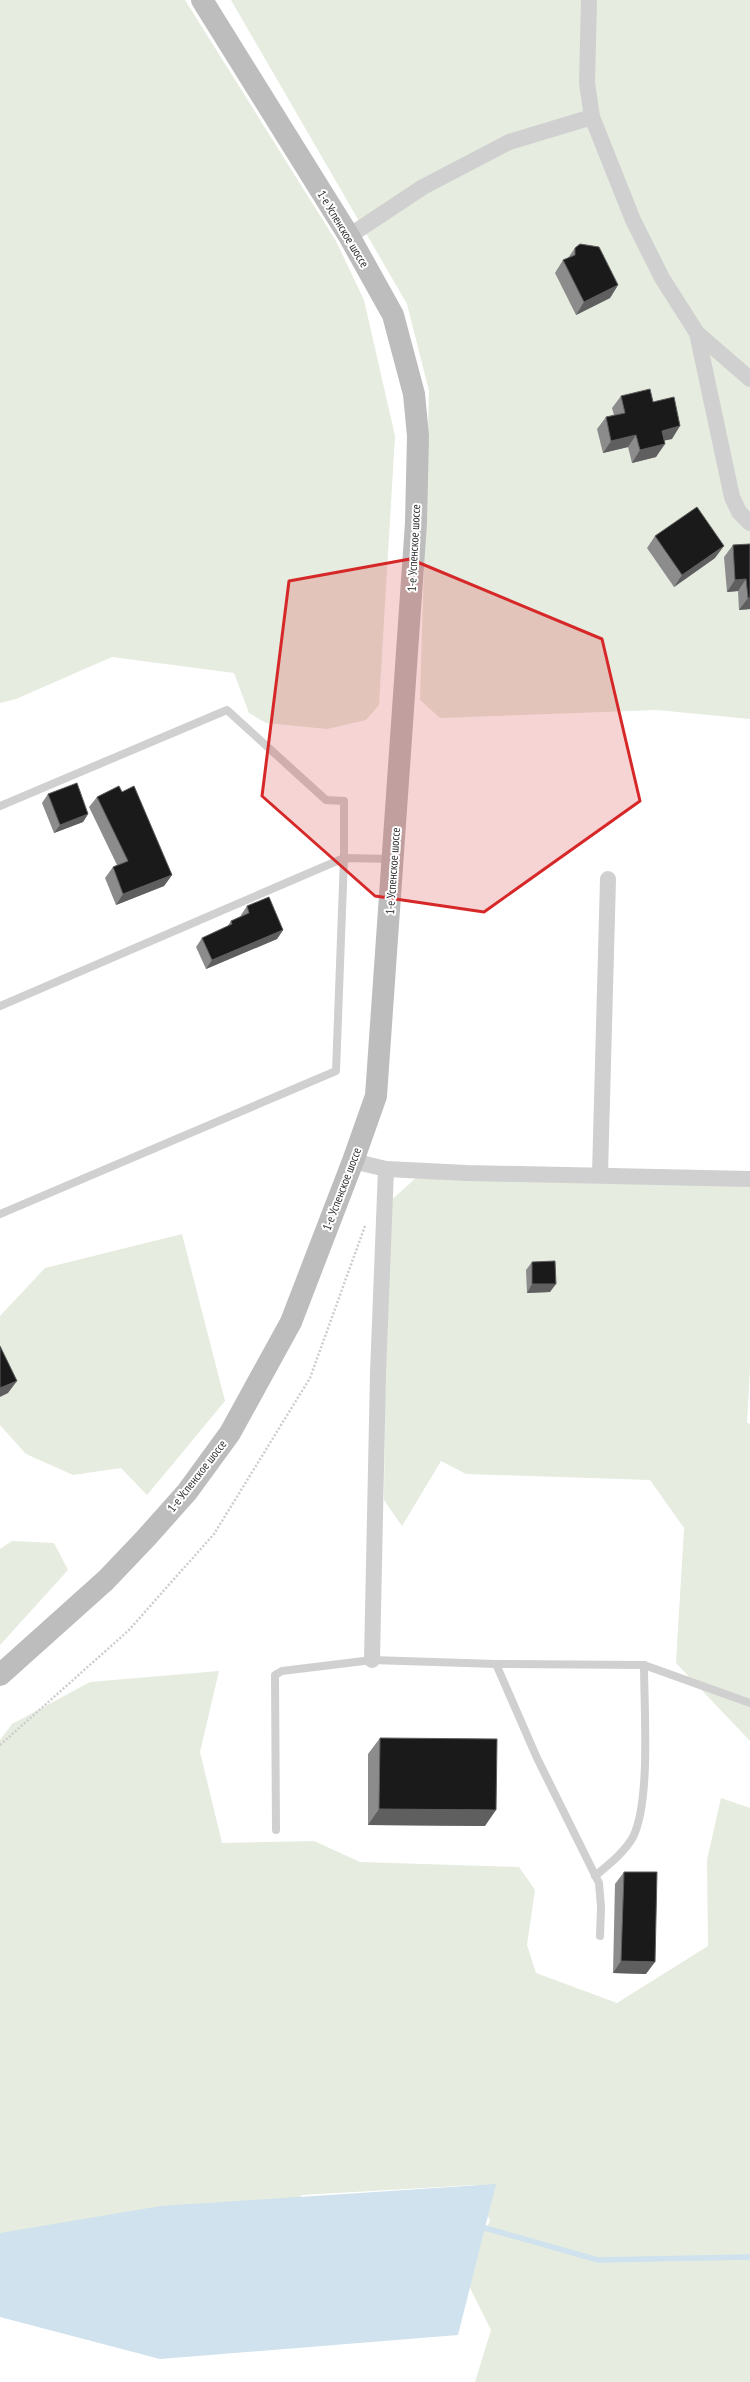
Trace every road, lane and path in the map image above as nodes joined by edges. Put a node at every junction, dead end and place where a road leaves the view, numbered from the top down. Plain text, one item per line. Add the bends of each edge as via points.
1 (202, 0) edge
2 (589, 0) edge
3 (592, 117) junction
4 (349, 236) junction
5 (697, 333) junction
6 (750, 379) edge
7 (750, 523) edge
8 (0, 806) edge
9 (344, 858) junction
10 (394, 859) junction
11 (608, 880) dead end
12 (0, 1006) edge
13 (353, 1161) junction
14 (386, 1169) junction
15 (600, 1174) junction
16 (750, 1179) edge
17 (0, 1214) edge
18 (372, 1660) junction
19 (496, 1664) junction
20 (644, 1665) junction
21 (0, 1675) edge
22 (750, 1703) edge
23 (276, 1830) dead end
24 (595, 1876) junction
25 (600, 1936) dead end

1 - 4 main road, 1-е Успенское шоссе
2 - 3 street via 587,83
3 - 4 street via 509,142 423,187
3 - 5 street via 633,220 662,278
4 - 10 main road, 1-е Успенское шоссе via 393,315 414,394 418,436 416,523
5 - 6 street
5 - 7 street via 732,497 739,512
8 - 9 lane via 227,710 326,800 344,801
9 - 10 lane
9 - 12 lane
9 - 17 lane via 336,1071
10 - 13 main road, 1-е Успенское шоссе via 376,1096
11 - 15 street
13 - 14 street
13 - 21 main road, 1-е Успенское шоссе via 291,1322 230,1433 187,1492 146,1538 106,1580
14 - 15 street via 467,1173
14 - 18 street via 378,1373
15 - 16 street
18 - 19 lane
18 - 23 lane via 282,1671 275,1675
19 - 20 lane
19 - 24 lane via 537,1758
20 - 22 lane
20 - 24 lane via 642,1808 632,1837 616,1858
24 - 25 lane via 599,1883

